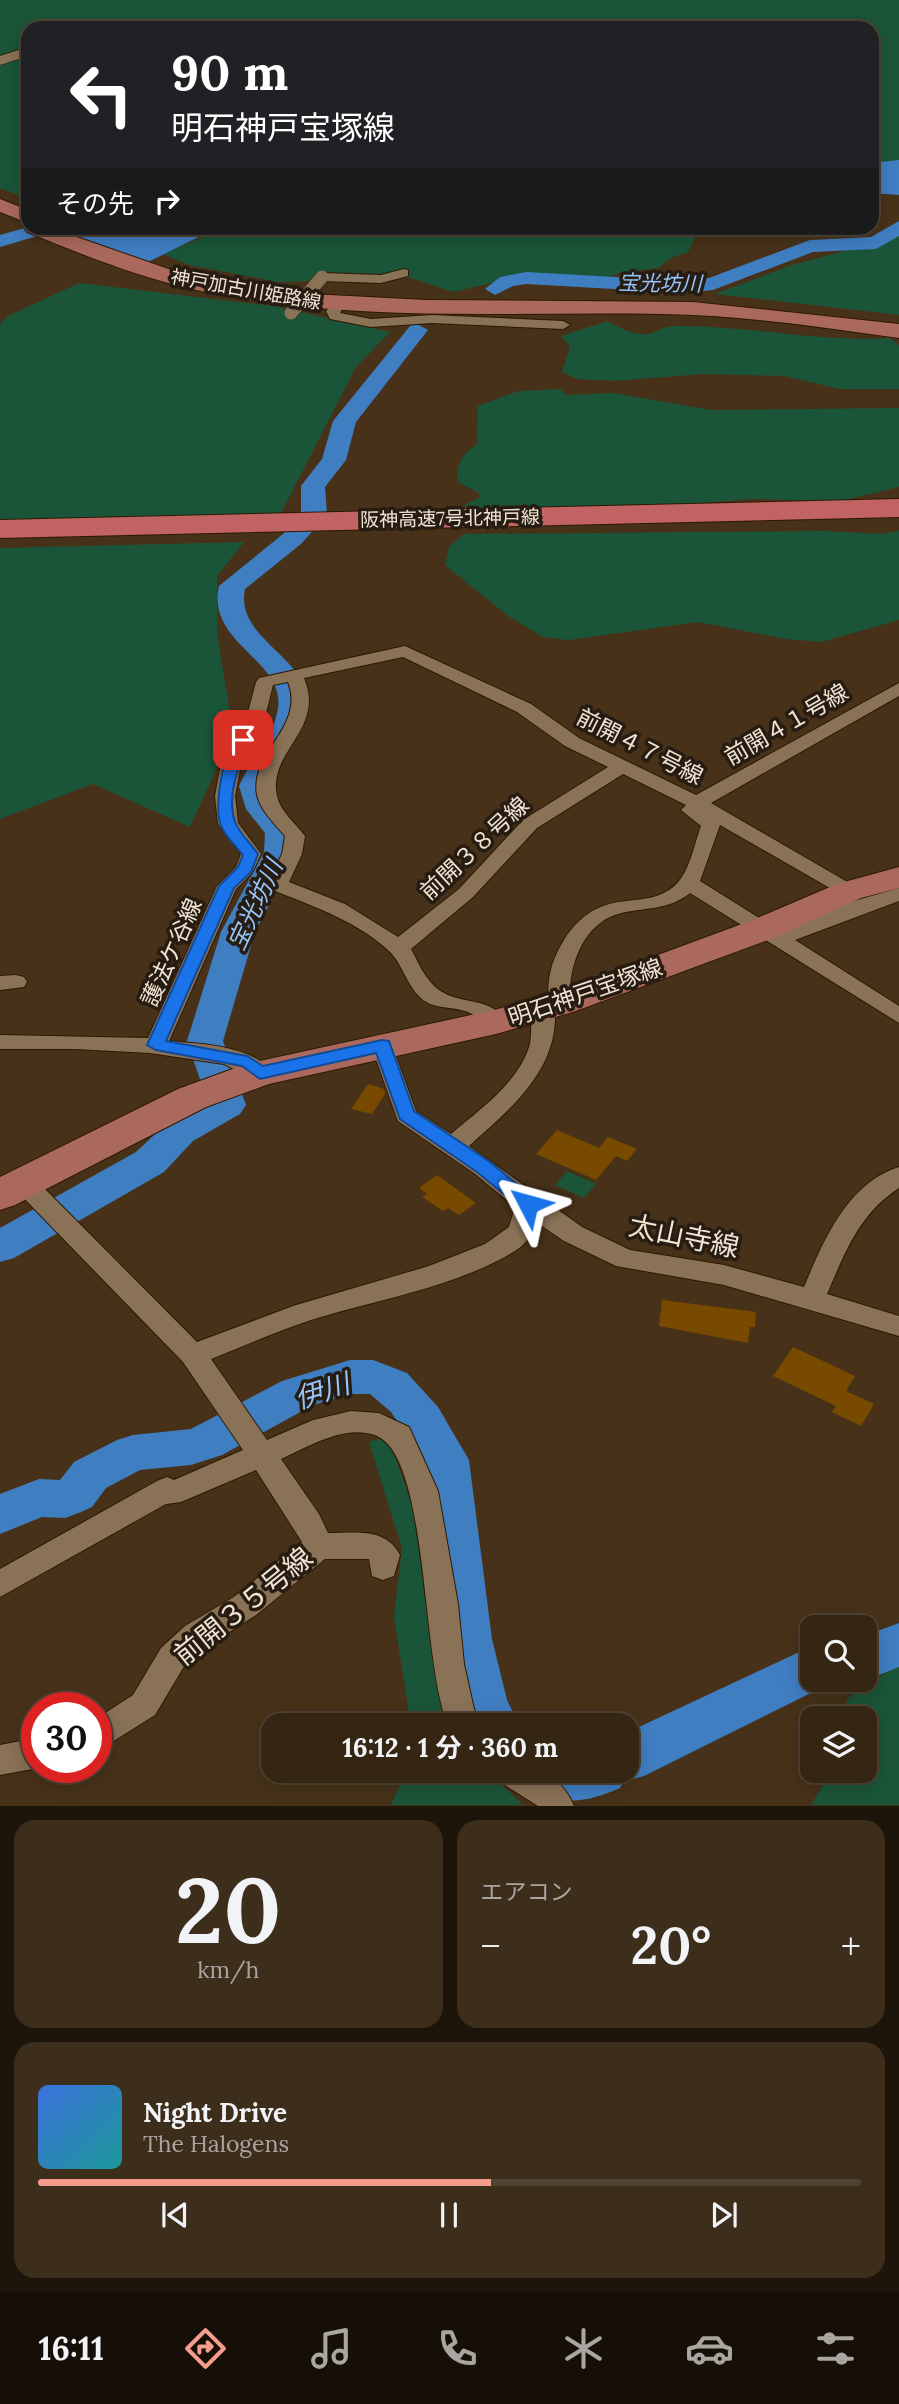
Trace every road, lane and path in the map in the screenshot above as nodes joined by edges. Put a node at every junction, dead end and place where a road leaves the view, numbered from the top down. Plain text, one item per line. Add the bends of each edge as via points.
1 (21, 54) edge
2 (0, 61) edge
3 (0, 205) edge
4 (21, 219) edge
5 (63, 235) edge
6 (71, 235) edge
7 (153, 268) junction
8 (404, 273) dead end
9 (338, 304) junction
10 (466, 307) junction
11 (291, 313) dead end
12 (563, 325) dead end
13 (899, 331) edge
14 (899, 508) edge
15 (566, 521) junction
16 (899, 521) edge
17 (0, 529) edge
18 (99, 532) junction
19 (0, 539) edge
20 (293, 675) dead end
21 (899, 688) edge
22 (622, 767) junction
23 (690, 799) junction
24 (899, 877) edge
25 (689, 883) junction
26 (849, 891) junction
27 (899, 894) edge
28 (771, 934) junction
29 (399, 947) junction
30 (552, 1006) junction
31 (899, 1016) edge
32 (495, 1022) junction
33 (0, 1042) edge
34 (156, 1045) junction
35 (382, 1045) junction
36 (225, 1071) junction
37 (453, 1146) junction
38 (899, 1176) edge
39 (20, 1191) edge
40 (528, 1204) junction
41 (812, 1299) junction
42 (899, 1326) edge
43 (193, 1355) junction
44 (262, 1453) junction
45 (319, 1546) junction
46 (383, 1567) dead end
47 (0, 1584) edge
48 (459, 1713) edge
49 (112, 1726) edge
50 (21, 1756) edge
51 (0, 1760) edge
52 (531, 1783) edge
53 (558, 1805) edge

1 - 2 street
3 - 4 main road, 神戸加古川姫路線
5 - 7 main road, 神戸加古川姫路線
6 - 7 main road, 神戸加古川姫路線
7 - 9 main road, 神戸加古川姫路線 via 193,283
7 - 10 main road, 神戸加古川姫路線 via 280,293
8 - 11 street, bridge via 381,279 322,277
9 - 10 main road, 神戸加古川姫路線
9 - 12 street via 335,316 354,322 432,319
10 - 13 main road, 神戸加古川姫路線 via 714,310
14 - 15 highway, 阪神高速7号北神戸線
15 - 16 highway, 阪神高速7号北神戸線
15 - 18 highway, 阪神高速7号北神戸線
17 - 18 highway, 阪神高速7号北神戸線
18 - 19 highway, 阪神高速7号北神戸線
20 - 34 street, 護法ケ谷線 via 265,682 253,729 232,764 225,796 228,824 251,854 245,869 227,886
21 - 23 street, 前開４１号線
22 - 23 street, 前開４７号線
22 - 29 street, 前開３８号線 via 530,824 466,893
22 - 29 street, 前開４７号線 via 572,742 524,708 405,651 294,675 300,684 300,717 270,772 266,793 295,836 277,885 338,908
23 - 25 street via 679,804 711,826
23 - 26 street, 前開４７号線
24 - 26 main road, 明石神戸宝塚線
25 - 28 street
25 - 30 street via 673,897 603,909 591,916 580,927 564,960
26 - 28 main road, 明石神戸宝塚線
27 - 28 street
28 - 30 main road, 明石神戸宝塚線
28 - 31 street
29 - 32 street via 415,978 436,998 479,1008
30 - 32 main road, 明石神戸宝塚線
30 - 37 street via 534,1068
32 - 35 main road, 明石神戸宝塚線
33 - 34 street, 明石神戸宝塚線 via 100,1040
34 - 36 street, 明石神戸宝塚線
35 - 36 main road, 明石神戸宝塚線
35 - 37 street, 太山寺線 via 406,1115
36 - 39 main road, 明石神戸宝塚線
37 - 40 street, 太山寺線
38 - 41 street via 874,1190 848,1221
39 - 43 street, 前開３５号線 via 108,1269
40 - 41 street, 太山寺線 via 573,1234 625,1259 743,1280
40 - 43 street via 521,1231 494,1251 436,1274 302,1312
41 - 42 street, 太山寺線
43 - 44 street, 前開３５号線
44 - 45 street, 前開３５号線
44 - 47 street via 171,1494 167,1489
44 - 48 street via 323,1428 351,1422 379,1424 399,1435 424,1491
45 - 46 street via 375,1546 385,1555
45 - 49 street, 前開３５号線 via 245,1606 196,1636 172,1658 144,1705
50 - 51 street
52 - 53 street

